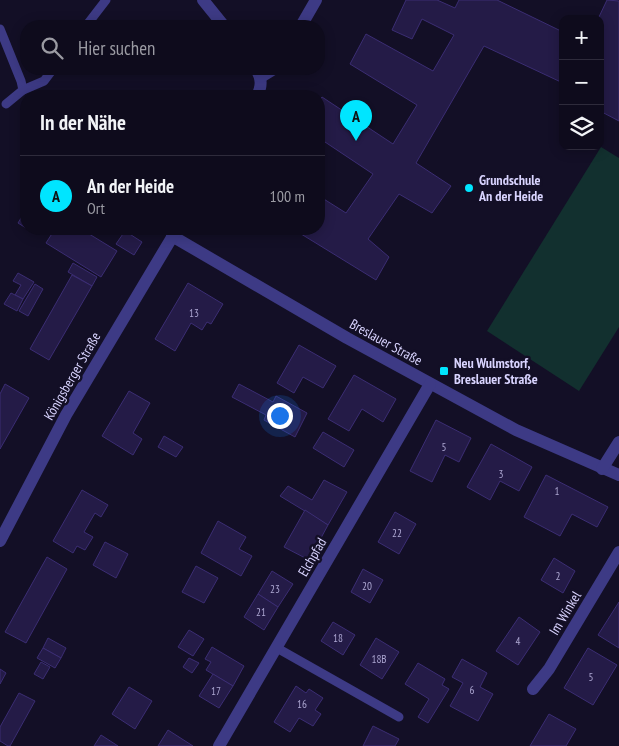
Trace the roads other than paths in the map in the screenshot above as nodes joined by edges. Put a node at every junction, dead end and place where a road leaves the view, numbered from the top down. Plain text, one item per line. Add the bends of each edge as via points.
1 (106, 0) edge
2 (203, 0) edge
3 (316, 0) edge
4 (91, 20) edge
5 (219, 20) edge
6 (304, 20) edge
7 (0, 28) edge
8 (49, 75) edge
9 (259, 75) edge
10 (23, 90) joint
11 (260, 90) edge
12 (20, 92) edge
13 (6, 104) dead end
14 (173, 235) edge
15 (180, 235) edge
16 (430, 384) junction
17 (619, 442) edge
18 (602, 469) junction
19 (619, 475) edge
20 (0, 541) edge
21 (619, 552) edge
22 (277, 648) junction
23 (533, 689) dead end
24 (399, 717) dead end
25 (219, 746) edge

1 - 4 lane
2 - 5 street
3 - 6 street
7 - 10 lane
8 - 10 lane via 44,82
9 - 11 street
12 - 13 lane
14 - 20 street, Königsberger Straße via 66,415
15 - 16 street, Breslauer Straße via 338,333
16 - 18 street, Breslauer Straße via 516,430
16 - 22 street, Elchpfad
17 - 18 street
18 - 19 street, Breslauer Straße
21 - 23 street, Im Winkel via 549,669
22 - 24 lane
22 - 25 street, Elchpfad

